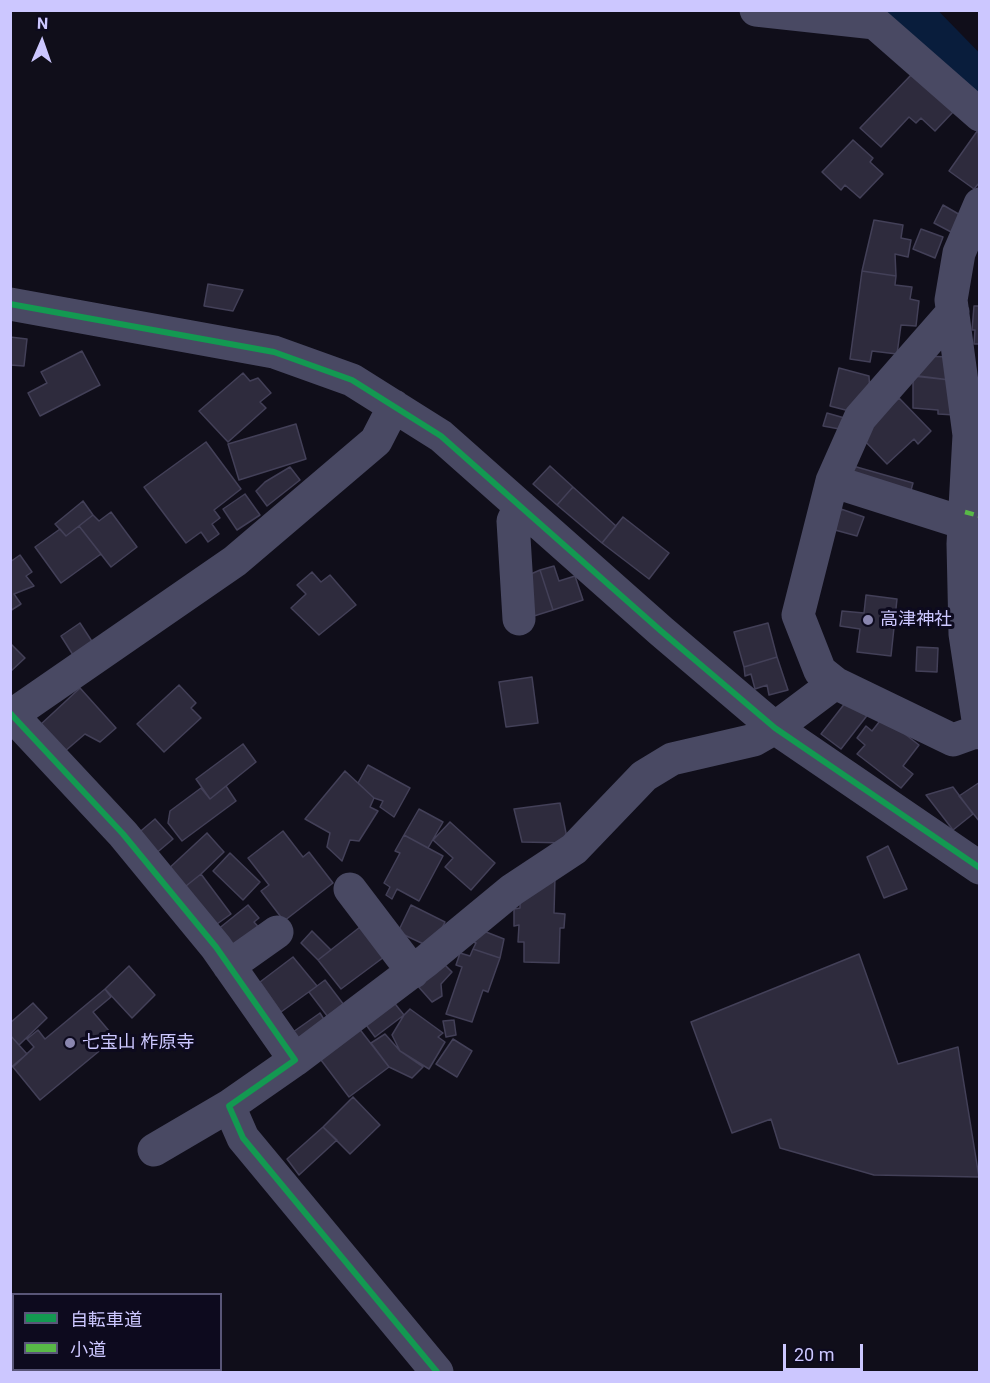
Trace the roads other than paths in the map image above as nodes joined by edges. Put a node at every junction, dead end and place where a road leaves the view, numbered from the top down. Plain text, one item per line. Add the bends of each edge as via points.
1 (756, 10) edge
2 (980, 115) edge
3 (980, 204) edge
4 (10, 304) edge
5 (952, 312) junction
6 (394, 406) junction
7 (831, 481) junction
8 (520, 506) junction
9 (964, 524) junction
10 (519, 619) dead end
11 (836, 682) junction
12 (11, 714) edge
13 (775, 728) junction
14 (979, 732) edge
15 (980, 868) edge
16 (350, 889) dead end
17 (277, 932) dead end
18 (229, 966) junction
19 (413, 972) junction
20 (295, 1060) junction
21 (228, 1106) junction
22 (154, 1150) dead end
23 (437, 1372) edge

1 - 2 street via 875,23
3 - 5 street via 959,253
4 - 6 street via 274,352 352,380
5 - 7 street via 861,418
5 - 9 street via 969,435
6 - 8 street via 441,436
6 - 12 street via 376,441 236,561
7 - 9 street
7 - 11 street via 798,615 820,671
8 - 10 street via 513,521
8 - 13 street
9 - 14 street via 965,634
11 - 13 street
11 - 14 street via 953,740
12 - 18 street via 123,834
13 - 15 street
13 - 19 street via 754,740 672,759 644,776 574,849 512,890
16 - 19 street
17 - 18 street
18 - 20 street
19 - 20 street
20 - 21 street
21 - 22 street
21 - 23 street via 243,1138

